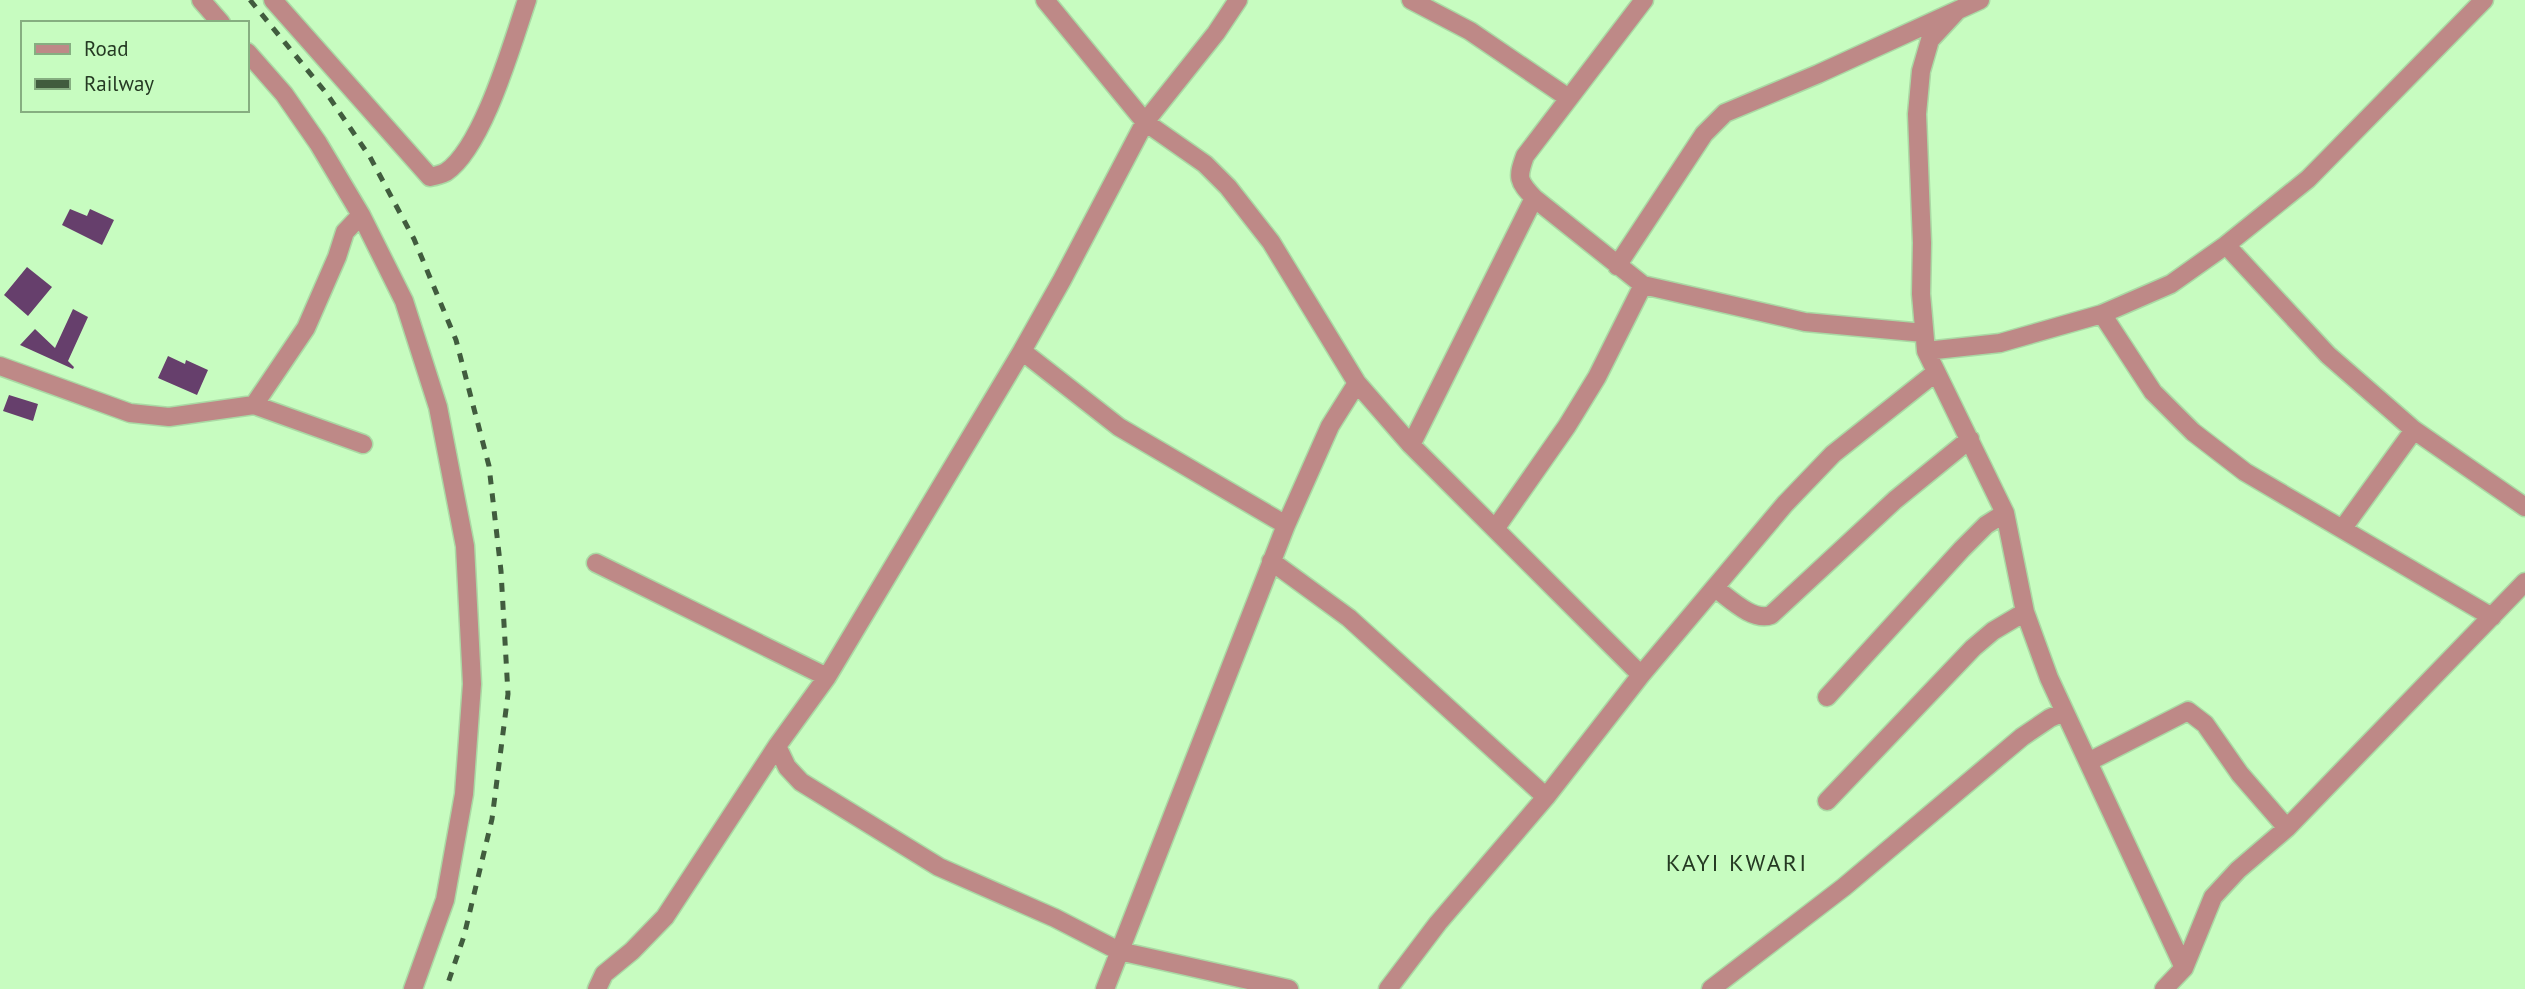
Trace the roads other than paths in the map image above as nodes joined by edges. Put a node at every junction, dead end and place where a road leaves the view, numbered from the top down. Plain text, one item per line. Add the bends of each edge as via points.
1 (201, 0) edge
2 (274, 0) edge
3 (527, 0) edge
4 (1045, 0) edge
5 (1238, 0) edge
6 (1411, 0) edge
7 (1644, 0) edge
8 (1980, 0) edge
9 (2484, 0) edge
10 (1956, 12) junction
11 (219, 21) edge
12 (248, 53) edge
13 (1567, 97) junction
14 (1146, 122) junction
15 (1534, 198) junction
16 (360, 215) junction
17 (2226, 245) junction
18 (1617, 266) junction
19 (1643, 285) junction
20 (2102, 314) junction
21 (1925, 342) junction
22 (1022, 351) junction
23 (0, 366) edge
24 (1935, 373) junction
25 (1357, 383) junction
26 (254, 405) junction
27 (2414, 430) junction
28 (1970, 439) junction
29 (363, 444) dead end
30 (1411, 445) junction
31 (2525, 507) edge
32 (2005, 513) junction
33 (1286, 525) junction
34 (2343, 528) junction
35 (1495, 529) junction
36 (1271, 561) junction
37 (596, 563) dead end
38 (2525, 582) edge
39 (1715, 588) junction
40 (2025, 612) junction
41 (2492, 617) junction
42 (1641, 675) junction
43 (827, 677) junction
44 (1827, 697) dead end
45 (2064, 712) junction
46 (776, 746) junction
47 (2088, 762) junction
48 (1546, 797) junction
49 (1827, 801) dead end
50 (2287, 828) junction
51 (1119, 951) junction
52 (2184, 968) junction
53 (413, 989) edge
54 (597, 989) edge
55 (1105, 989) edge
56 (1289, 989) edge
57 (1388, 989) edge
58 (1712, 989) edge
59 (2164, 989) edge

1 - 11 street
2 - 3 street via 430,177 446,172 471,144 495,93
4 - 14 street
5 - 14 street
6 - 13 street via 1470,31
7 - 13 street
8 - 10 street
9 - 17 street via 2308,179
10 - 18 street via 1725,113 1704,134
10 - 21 street via 1930,40 1921,71
12 - 16 street via 318,143
13 - 15 street via 1525,156 1519,172 1521,183
14 - 22 street
14 - 25 street via 1228,187 1271,242
15 - 18 street
15 - 30 street
16 - 26 street via 345,232 306,328
16 - 53 street via 404,301 438,407 465,547 472,684 464,794 445,900
17 - 20 street via 2171,284
17 - 27 street via 2328,355
18 - 19 street
19 - 21 street via 1805,322
19 - 35 street via 1597,377
20 - 21 street via 2000,343
20 - 34 street via 2153,392 2193,432 2245,472
21 - 24 street
22 - 33 street via 1119,427
22 - 43 street
23 - 26 street via 130,413 169,417
24 - 28 street
24 - 39 street via 1833,454 1785,503
25 - 30 street
25 - 33 street via 1330,426
26 - 29 street
27 - 31 street
27 - 34 street
28 - 32 street
28 - 39 street via 1895,500 1770,615 1755,615
30 - 35 street
32 - 40 street
32 - 44 street via 1962,549
33 - 36 street
34 - 41 street
35 - 42 street
36 - 48 street via 1349,618
36 - 51 street
37 - 43 street
38 - 41 street
39 - 42 street
40 - 45 street
40 - 49 street via 1973,648
41 - 50 street
42 - 48 street
43 - 46 street
45 - 47 street
45 - 58 street via 2022,737 1844,887
46 - 51 street via 801,782 913,852
46 - 54 street via 665,917 604,974
47 - 50 street via 2188,711 2205,724
47 - 52 street
48 - 57 street
50 - 52 street via 2213,897
51 - 55 street
51 - 56 street
52 - 59 street

